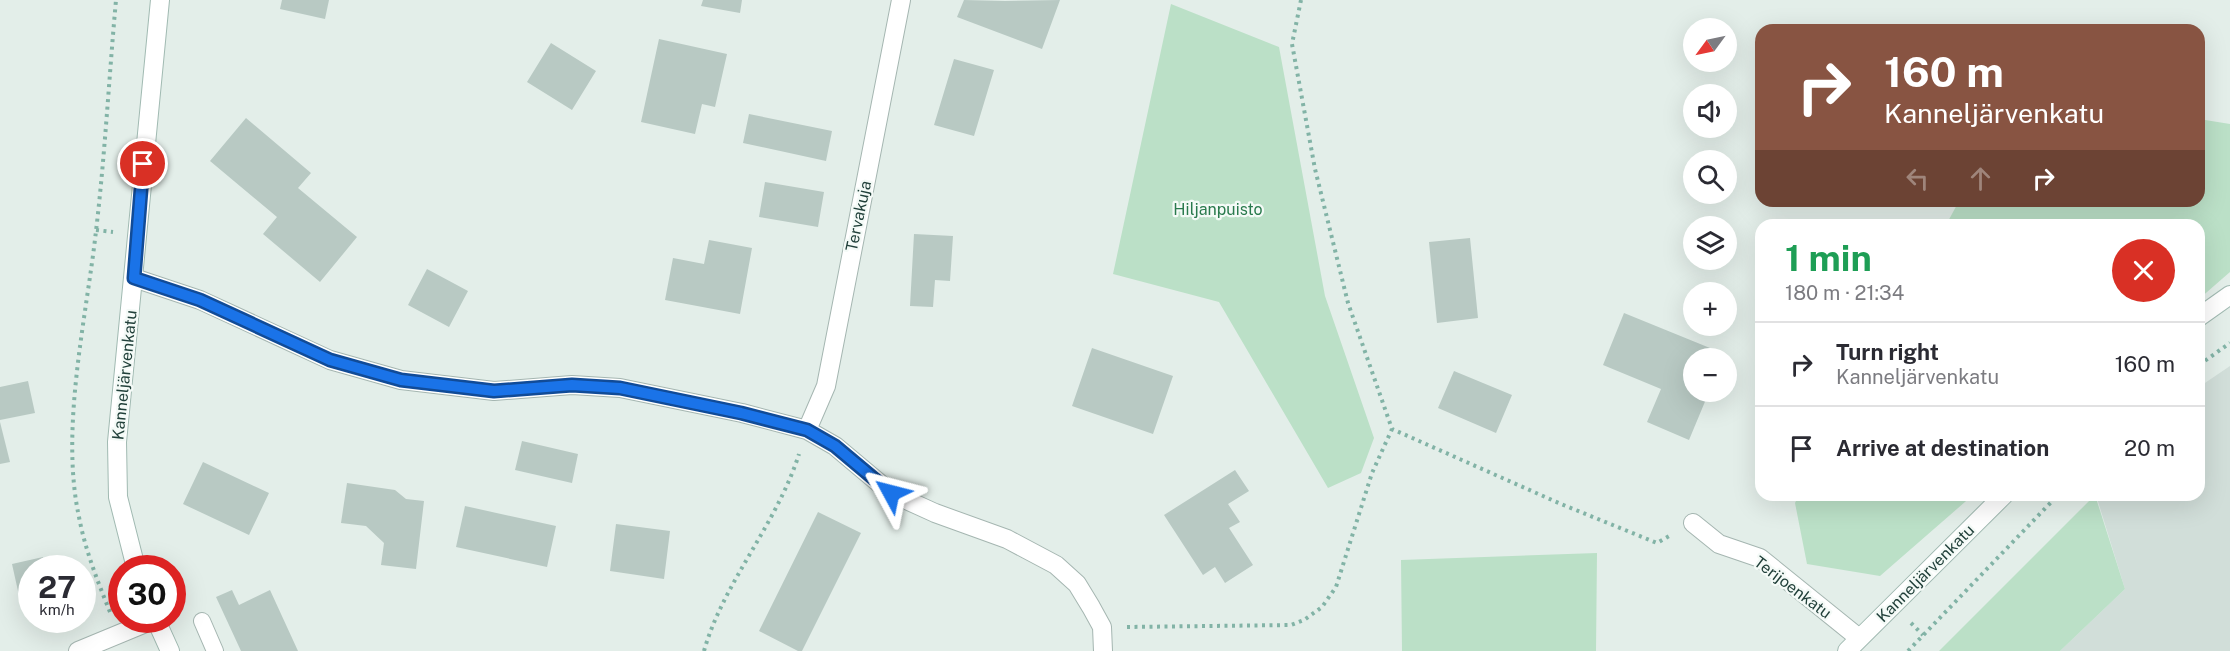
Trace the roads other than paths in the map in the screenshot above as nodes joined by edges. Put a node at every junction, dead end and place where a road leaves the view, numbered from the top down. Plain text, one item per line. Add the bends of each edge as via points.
1 (160, 0) edge
2 (901, 0) edge
3 (134, 278) junction
4 (2230, 295) edge
5 (2205, 313) edge
6 (807, 430) junction
7 (1998, 501) edge
8 (1693, 523) road end
9 (133, 555) edge
10 (202, 621) dead end
11 (118, 633) edge
12 (161, 633) edge
13 (1853, 644) edge
14 (78, 651) edge
15 (170, 651) edge
16 (215, 651) edge
17 (1102, 651) edge

1 - 3 street, Kanneljärvenkatu via 135,235
2 - 6 street, Tervakuja via 826,386
3 - 6 street via 200,300 330,360 401,380 494,391 572,385 620,388
3 - 9 street, Kanneljärvenkatu via 117,442 118,497
4 - 5 street
6 - 17 street via 835,446 891,493 1007,538 1056,565 1077,584 1102,627
7 - 13 street, Kanneljärvenkatu
8 - 13 street, Terijoenkatu via 1719,544 1760,558
10 - 16 lane
11 - 14 street
12 - 15 street

